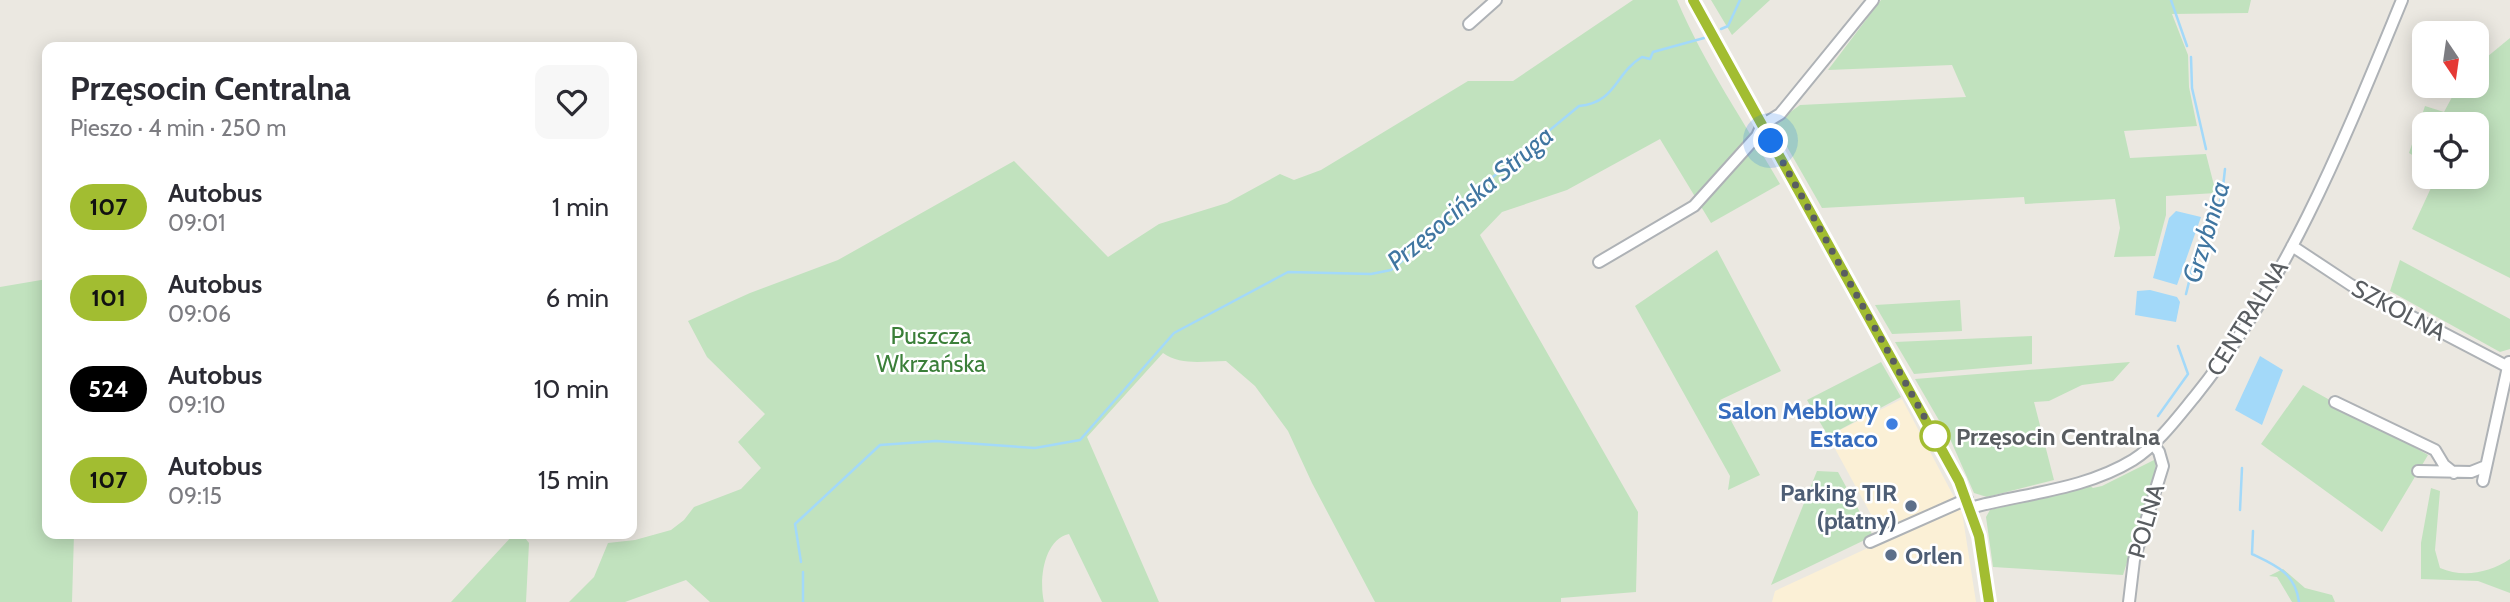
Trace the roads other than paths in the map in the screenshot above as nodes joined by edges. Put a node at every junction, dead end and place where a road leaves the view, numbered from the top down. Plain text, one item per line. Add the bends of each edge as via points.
1 (1496, 0) edge
2 (1693, 0) edge
3 (1873, 0) edge
4 (2402, 0) edge
5 (1469, 24) dead end
6 (1762, 125) junction
7 (2292, 246) junction
8 (1599, 262) dead end
9 (2509, 364) edge
10 (2335, 402) dead end
11 (2153, 444) junction
12 (2486, 466) junction
13 (2418, 471) dead end
14 (2454, 472) junction
15 (2483, 481) dead end
16 (1969, 503) junction
17 (1870, 542) dead end
18 (1989, 602) edge
19 (2129, 602) edge

1 - 5 street
2 - 6 street
3 - 6 street via 1780,114
4 - 7 street, CENTRALNA via 2328,177
6 - 8 street via 1694,206
6 - 16 street
7 - 9 street, SZKOLNA via 2351,285
7 - 11 street, CENTRALNA via 2221,364
9 - 12 street
10 - 14 street via 2435,450
11 - 16 street, CENTRALNA via 2132,461 2090,480
11 - 19 street, POLNA via 2163,466 2134,560
12 - 14 street
12 - 15 street
13 - 14 street
16 - 17 street, CENTRALNA
16 - 18 street

